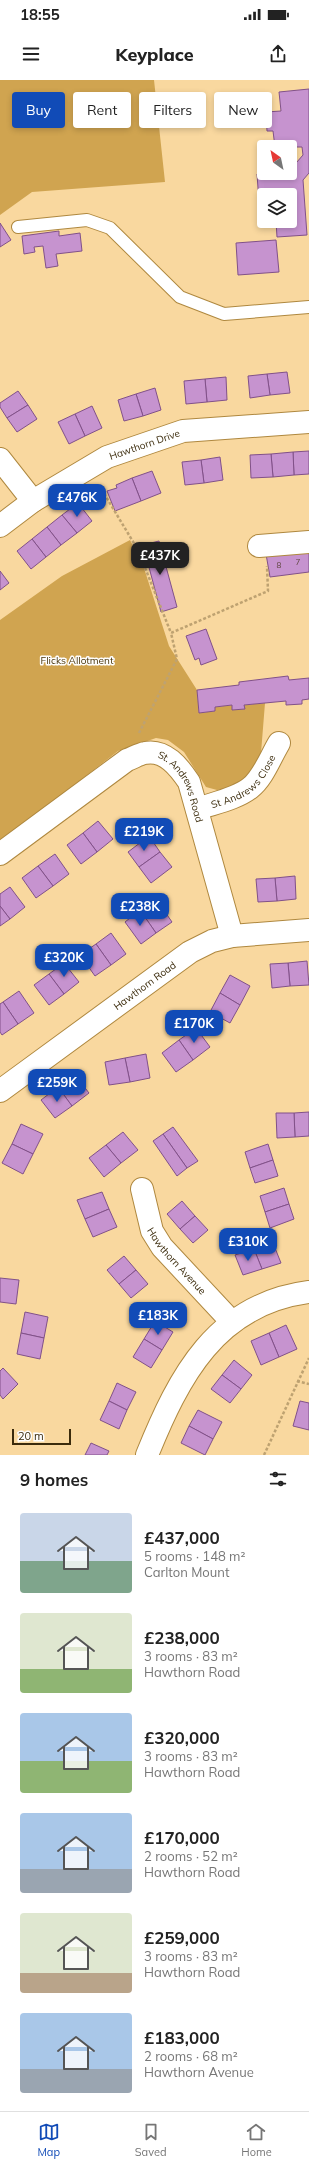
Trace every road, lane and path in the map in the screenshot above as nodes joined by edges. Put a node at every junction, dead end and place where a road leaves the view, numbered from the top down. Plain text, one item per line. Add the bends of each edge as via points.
1 (18, 227) dead end
2 (309, 307) edge
3 (309, 422) edge
4 (0, 458) edge
5 (89, 467) junction
6 (32, 501) junction
7 (0, 526) edge
8 (309, 542) edge
9 (263, 546) joint
10 (171, 633) junction
11 (278, 743) dead end
12 (145, 753) junction
13 (197, 809) junction
14 (0, 854) edge
15 (309, 930) edge
16 (232, 936) junction
17 (0, 1091) edge
18 (142, 1189) dead end
19 (309, 1292) edge
20 (232, 1321) junction
21 (309, 1358) edge
22 (297, 1380) junction
23 (309, 1384) edge
24 (147, 1455) edge
25 (264, 1455) edge

1 - 2 lane via 87,220 110,228 180,297 224,314
3 - 5 street, Hawthorn Drive via 183,431 106,457
4 - 6 street
5 - 6 street, Hawthorn Drive
5 - 10 path via 138,550
6 - 7 street, Hawthorn Drive
8 - 9 street
9 - 10 path via 268,591
10 - 12 path via 177,659 138,736
11 - 13 street, St Andrews Close via 251,788
12 - 13 street, St. Andrews Road via 164,756 179,766 189,782
12 - 14 street, St. Andrews Road via 127,760
13 - 16 street, St. Andrews Road
15 - 16 street, Hawthorn Road
16 - 17 street, Hawthorn Road via 212,941 190,952
18 - 20 street, Hawthorn Avenue via 152,1231 162,1247
19 - 20 street via 286,1295 255,1306
20 - 24 street via 204,1349 182,1379 165,1410
21 - 22 path
22 - 23 path
22 - 25 path

